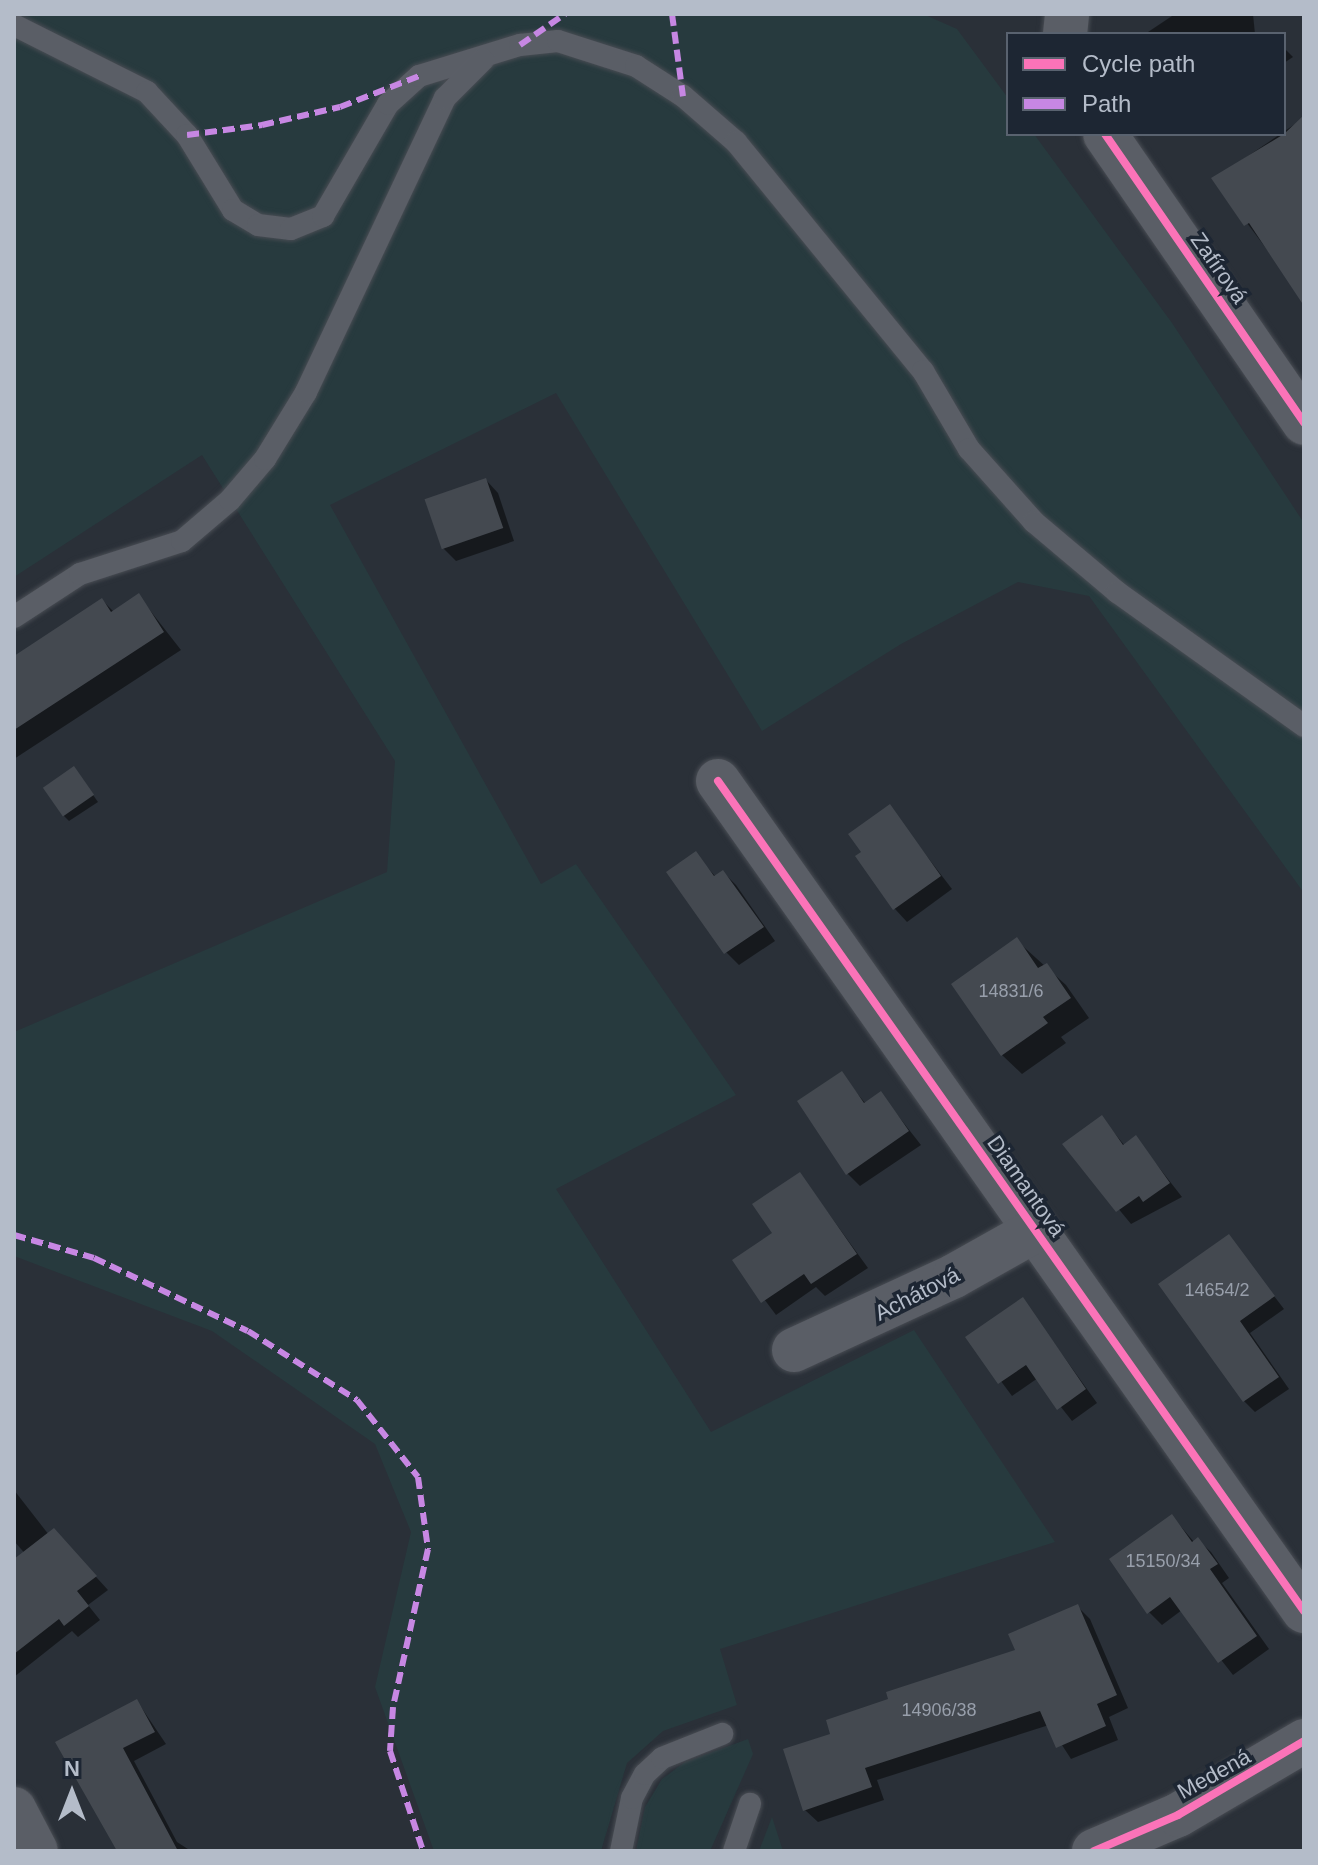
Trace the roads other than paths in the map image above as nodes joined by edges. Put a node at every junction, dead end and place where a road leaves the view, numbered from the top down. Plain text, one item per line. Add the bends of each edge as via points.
1 (14, 25) edge
2 (483, 60) junction
3 (1106, 136) edge
4 (1304, 423) edge
5 (14, 617) edge
6 (1304, 726) edge
7 (718, 781) dead end
8 (1036, 1230) junction
9 (794, 1350) dead end
10 (1304, 1611) edge
11 (722, 1734) dead end
12 (1304, 1741) edge
13 (750, 1804) dead end
14 (14, 1809) edge
15 (36, 1851) edge
16 (621, 1851) edge
17 (734, 1851) edge
18 (1094, 1851) edge

1 - 2 lane via 147,92 187,135 233,210 258,225 291,229 323,216 388,104 419,76
2 - 5 lane via 445,98 306,392 239,490 182,541 80,574
2 - 6 lane via 520,45 558,41 636,66 683,96 736,142 923,371 969,449 1034,522 1117,592
3 - 4 street, Zafírová
7 - 8 street, Diamantová
8 - 9 street, Achátová via 926,1290
8 - 10 street, Diamantová
11 - 16 lane via 662,1758 645,1774 632,1798
12 - 18 street, Medená via 1178,1815
13 - 17 lane
14 - 15 street

